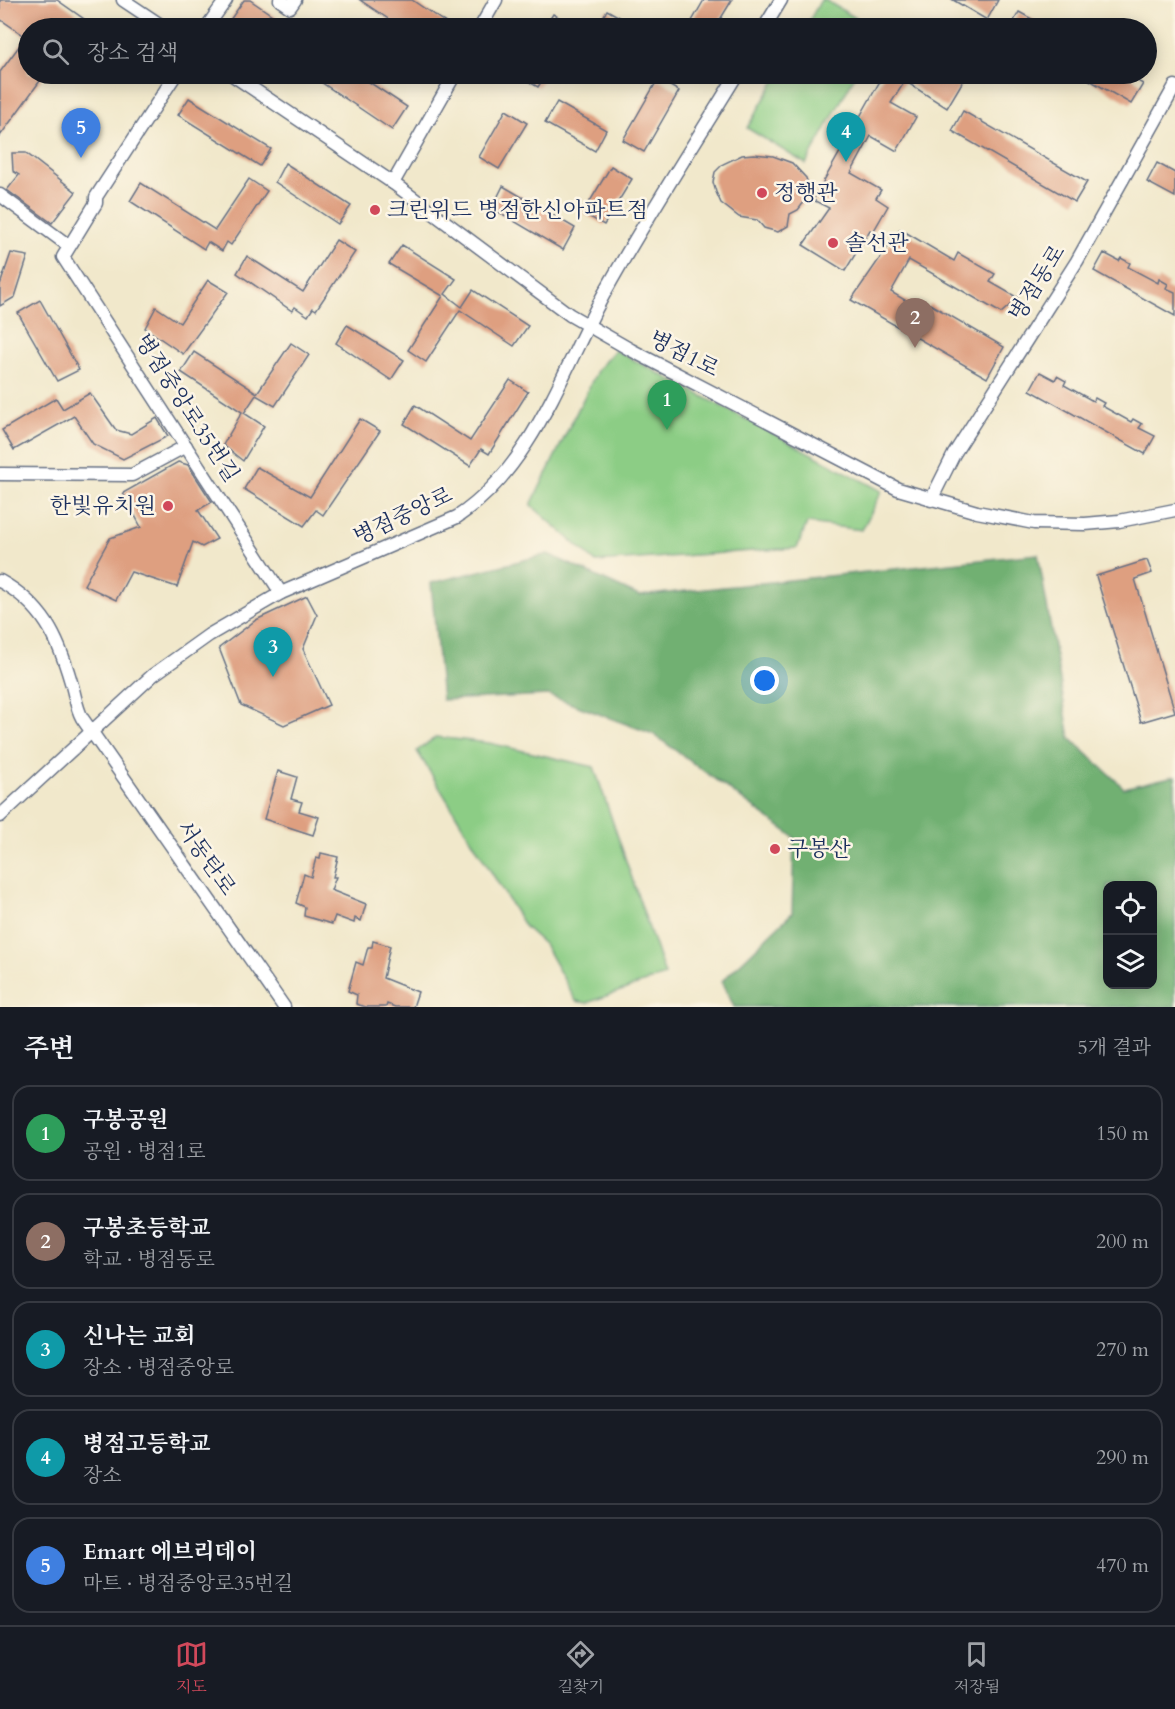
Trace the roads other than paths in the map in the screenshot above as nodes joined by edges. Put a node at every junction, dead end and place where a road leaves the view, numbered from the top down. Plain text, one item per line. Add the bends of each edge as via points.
1 (123, 0) edge
2 (226, 0) edge
3 (280, 0) edge
4 (295, 0) edge
5 (496, 0) edge
6 (781, 0) edge
7 (150, 18) edge
8 (213, 18) edge
9 (486, 18) edge
10 (770, 18) edge
11 (169, 84) edge
12 (246, 84) edge
13 (449, 84) edge
14 (731, 84) edge
15 (1175, 86) edge
16 (393, 183) junction
17 (0, 195) edge
18 (69, 246) junction
19 (589, 326) junction
20 (186, 446) junction
21 (0, 474) edge
22 (931, 500) junction
23 (1175, 510) edge
24 (0, 581) edge
25 (281, 593) junction
26 (93, 732) junction
27 (0, 816) edge
28 (284, 1007) edge

1 - 7 street
2 - 8 street
3 - 4 street via 290,7
5 - 9 street
6 - 10 street
11 - 18 street
12 - 16 street, 병점1로
13 - 16 street
14 - 19 street, 병점중앙로
15 - 22 street, 병점동로 via 1077,261 954,454
16 - 19 street, 병점1로
17 - 18 street
18 - 20 street, 병점중앙로35번길 via 63,257
19 - 22 street, 병점1로 via 898,489
19 - 25 street, 병점중앙로 via 533,433 494,485 470,508 440,525
20 - 21 street via 132,475
20 - 25 street, 병점중앙로35번길
22 - 23 street, 병점1로 via 1034,523 1119,521
24 - 26 street, 서동탄로 via 31,601 46,619 67,666 77,709
25 - 26 street, 병점중앙로 via 209,635 153,675
26 - 27 street, 병점중앙로
26 - 28 street, 서동탄로

